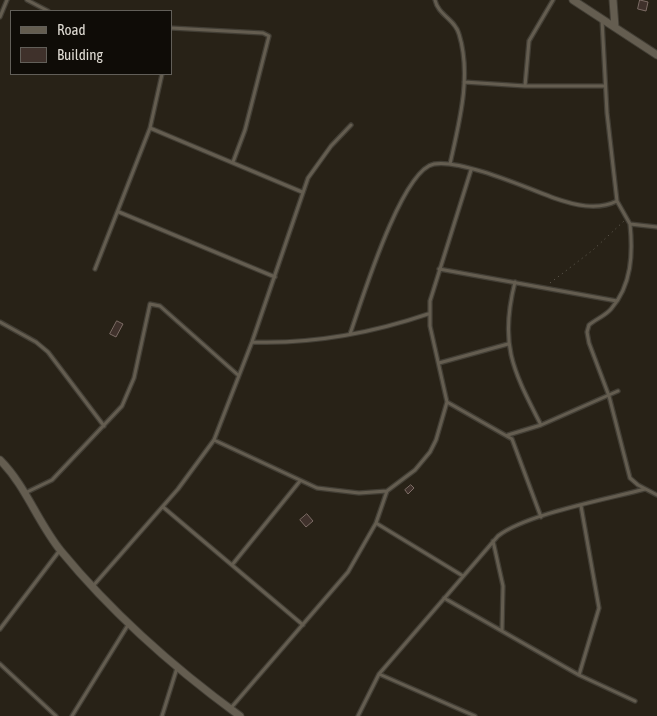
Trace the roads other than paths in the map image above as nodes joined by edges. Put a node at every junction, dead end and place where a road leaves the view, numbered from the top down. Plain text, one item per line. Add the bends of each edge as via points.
1 (7, 0) edge
2 (27, 0) edge
3 (435, 0) edge
4 (553, 0) edge
5 (573, 0) edge
6 (613, 0) edge
7 (46, 10) edge
8 (0, 17) edge
9 (602, 19) junction
10 (615, 27) junction
11 (172, 28) edge
12 (657, 55) edge
13 (162, 75) edge
14 (464, 82) junction
15 (526, 86) junction
16 (605, 86) junction
17 (351, 125) dead end
18 (150, 128) junction
19 (233, 162) junction
20 (450, 164) junction
21 (471, 170) junction
22 (302, 192) junction
23 (617, 201) junction
24 (119, 212) junction
25 (630, 224) junction
26 (657, 227) edge
27 (95, 268) dead end
28 (439, 268) junction
29 (275, 277) junction
30 (515, 282) junction
31 (617, 301) junction
32 (428, 314) junction
33 (0, 322) edge
34 (350, 334) junction
35 (252, 342) junction
36 (508, 344) junction
37 (439, 363) junction
38 (238, 375) junction
39 (618, 392) dead end
40 (608, 396) junction
41 (447, 402) junction
42 (541, 425) junction
43 (104, 426) junction
44 (508, 435) junction
45 (214, 440) junction
46 (0, 460) edge
47 (300, 481) junction
48 (645, 489) junction
49 (387, 491) junction
50 (24, 493) junction
51 (657, 495) edge
52 (581, 506) junction
53 (163, 507) junction
54 (541, 517) junction
55 (376, 523) junction
56 (493, 541) junction
57 (60, 550) junction
58 (232, 565) junction
59 (463, 576) junction
60 (93, 586) junction
61 (444, 598) junction
62 (129, 624) junction
63 (303, 625) junction
64 (0, 629) edge
65 (502, 630) junction
66 (0, 664) edge
67 (177, 668) junction
68 (379, 674) junction
69 (579, 676) junction
70 (635, 701) dead end
71 (230, 709) junction
72 (56, 716) edge
73 (72, 716) edge
74 (162, 716) edge
75 (240, 716) edge
76 (358, 716) edge
77 (475, 716) edge

1 - 8 lane
2 - 7 lane
3 - 14 lane via 439,10 456,25 462,44
4 - 15 lane via 529,41
5 - 9 street
6 - 10 street
9 - 10 street
9 - 16 lane
10 - 12 street
11 - 19 lane via 263,33 269,36 245,130
13 - 18 lane
14 - 15 lane
14 - 20 lane
15 - 16 lane
16 - 23 lane
17 - 22 lane via 317,162
18 - 19 lane
18 - 24 lane
19 - 22 lane
20 - 21 lane
20 - 34 lane via 427,166 411,185 392,222
21 - 23 lane via 574,204 604,206
21 - 28 lane
22 - 29 lane
23 - 25 lane
24 - 27 lane
24 - 29 lane
25 - 26 lane
25 - 31 lane via 631,262
28 - 30 lane
28 - 32 lane
29 - 35 lane
30 - 31 lane
30 - 36 lane via 508,320
31 - 40 lane via 590,325 587,332
32 - 34 lane
32 - 37 lane
33 - 43 lane via 48,352
34 - 35 lane via 298,342
35 - 38 lane
36 - 37 lane
36 - 42 lane via 519,382
37 - 41 lane
38 - 43 lane via 160,306 150,304 130,391 122,406
38 - 45 lane
39 - 40 lane
40 - 42 lane
40 - 48 lane via 628,473 633,482
41 - 44 lane
41 - 49 lane via 430,452 415,470
42 - 44 lane
43 - 50 lane via 52,480
44 - 54 lane via 519,454
45 - 47 lane
45 - 53 lane
46 - 50 street
47 - 49 lane via 338,492
47 - 58 lane
48 - 51 lane
48 - 52 lane
49 - 55 lane
50 - 57 street
52 - 54 lane
52 - 69 lane via 599,608
53 - 58 lane
53 - 60 lane
54 - 56 lane via 506,530
55 - 59 lane
55 - 63 lane via 348,572
56 - 59 lane
56 - 65 lane via 502,572
57 - 60 street
57 - 64 lane
58 - 63 lane
59 - 61 lane
60 - 62 street
61 - 65 lane
61 - 68 lane
62 - 67 street
62 - 73 lane
63 - 71 lane
65 - 69 lane
66 - 72 lane
67 - 71 street
67 - 74 lane
68 - 76 lane
68 - 77 lane
69 - 70 lane
71 - 75 street

